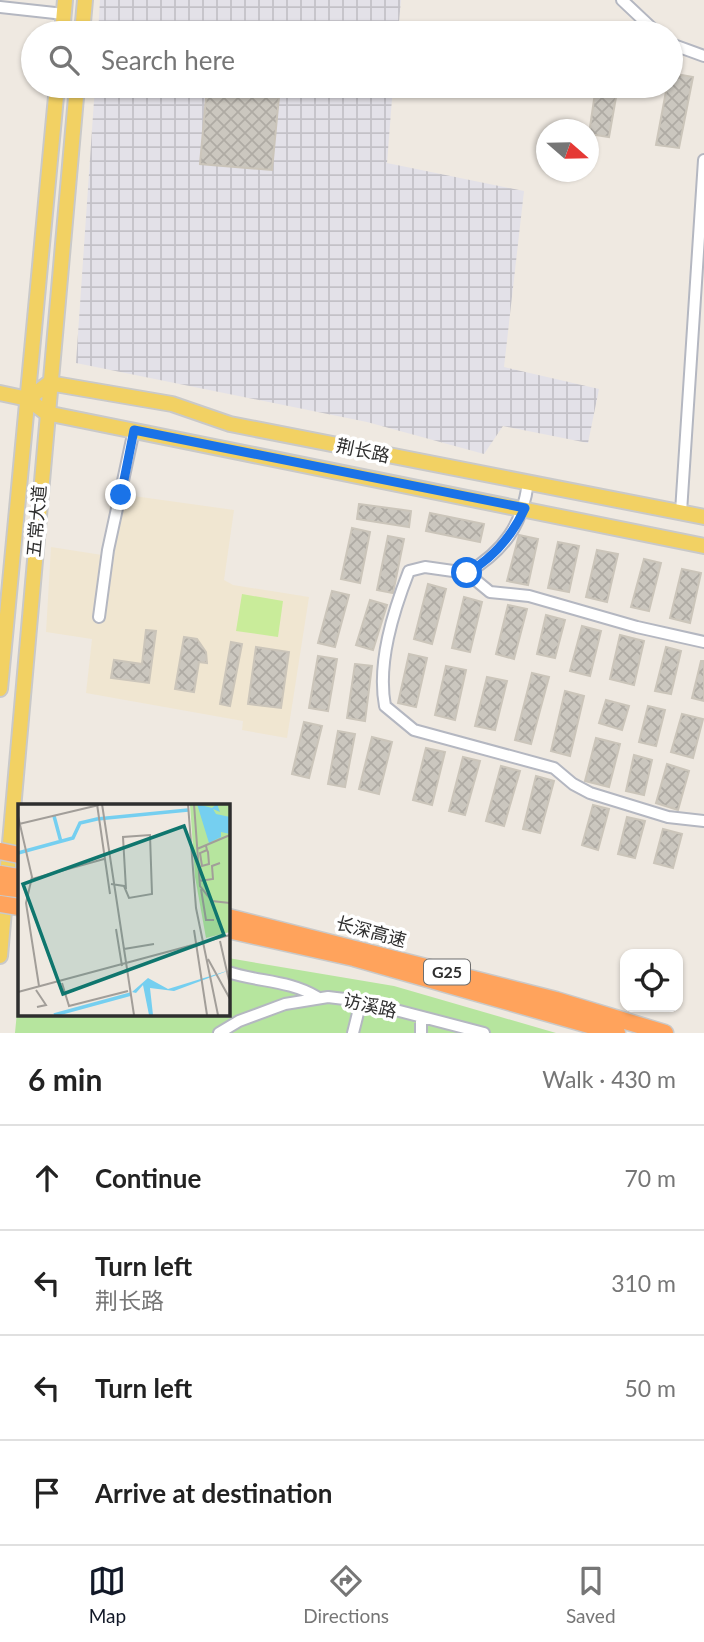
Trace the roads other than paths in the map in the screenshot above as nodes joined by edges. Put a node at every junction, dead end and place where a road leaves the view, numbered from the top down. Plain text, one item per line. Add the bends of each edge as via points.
1 (85, 0) edge
2 (622, 0) edge
3 (0, 7) edge
4 (64, 7) edge
5 (83, 21) edge
6 (644, 21) edge
7 (683, 48) edge
8 (704, 56) edge
9 (56, 98) edge
10 (76, 98) edge
11 (704, 160) edge
12 (49, 383) junction
13 (0, 393) edge
14 (28, 399) junction
15 (46, 413) junction
16 (134, 430) junction
17 (528, 482) junction
18 (525, 508) junction
19 (681, 512) junction
20 (704, 517) edge
21 (704, 545) edge
22 (467, 573) junction
23 (99, 617) dead end
24 (704, 642) edge
25 (0, 689) edge
26 (704, 821) edge
27 (0, 851) edge
28 (18, 855) edge
29 (0, 874) edge
30 (18, 883) edge
31 (0, 887) edge
32 (0, 904) edge
33 (18, 907) edge
34 (229, 915) edge
35 (229, 930) edge
36 (229, 939) edge
37 (0, 956) edge
38 (354, 958) junction
39 (229, 972) edge
40 (317, 997) junction
41 (361, 1001) junction
42 (421, 1017) junction
43 (219, 1033) edge
44 (353, 1033) edge
45 (421, 1033) edge
46 (484, 1033) edge
47 (617, 1033) edge
48 (666, 1033) edge

1 - 5 main road
2 - 6 street
3 - 4 street
7 - 8 street
9 - 14 main road, 五常大道
10 - 12 main road, 五常大道
11 - 19 street
12 - 14 main road
12 - 15 main road, 五常大道
12 - 17 main road, 荆长路 via 172,404 230,424
13 - 14 main road, 荆长路
14 - 15 main road, 荆长路
14 - 25 main road, 五常大道
15 - 16 main road, 荆长路
15 - 37 main road, 五常大道
16 - 18 main road, 荆长路
16 - 23 street
17 - 18 street
17 - 19 main road, 荆长路
18 - 21 main road, 荆长路
18 - 22 street via 505,541 485,563
19 - 20 main road, 荆长路
22 - 24 street via 490,592 529,596
22 - 26 street via 425,567 410,571 396,603 381,684 385,706 414,730 554,768 590,793 668,817
27 - 28 highway, bridge
29 - 30 highway, bridge
30 - 31 highway, bridge
32 - 33 highway, bridge
34 - 48 highway, 长深高速 / G25
35 - 38 highway, 长深高速 / G25
36 - 38 highway
38 - 47 highway, 长深高速 / G25
39 - 40 street via 298,986
40 - 41 street, 访溪路
40 - 43 street, 访溪路 via 264,1011
41 - 42 street, 访溪路
41 - 44 street
42 - 45 street
42 - 46 street, 访溪路

